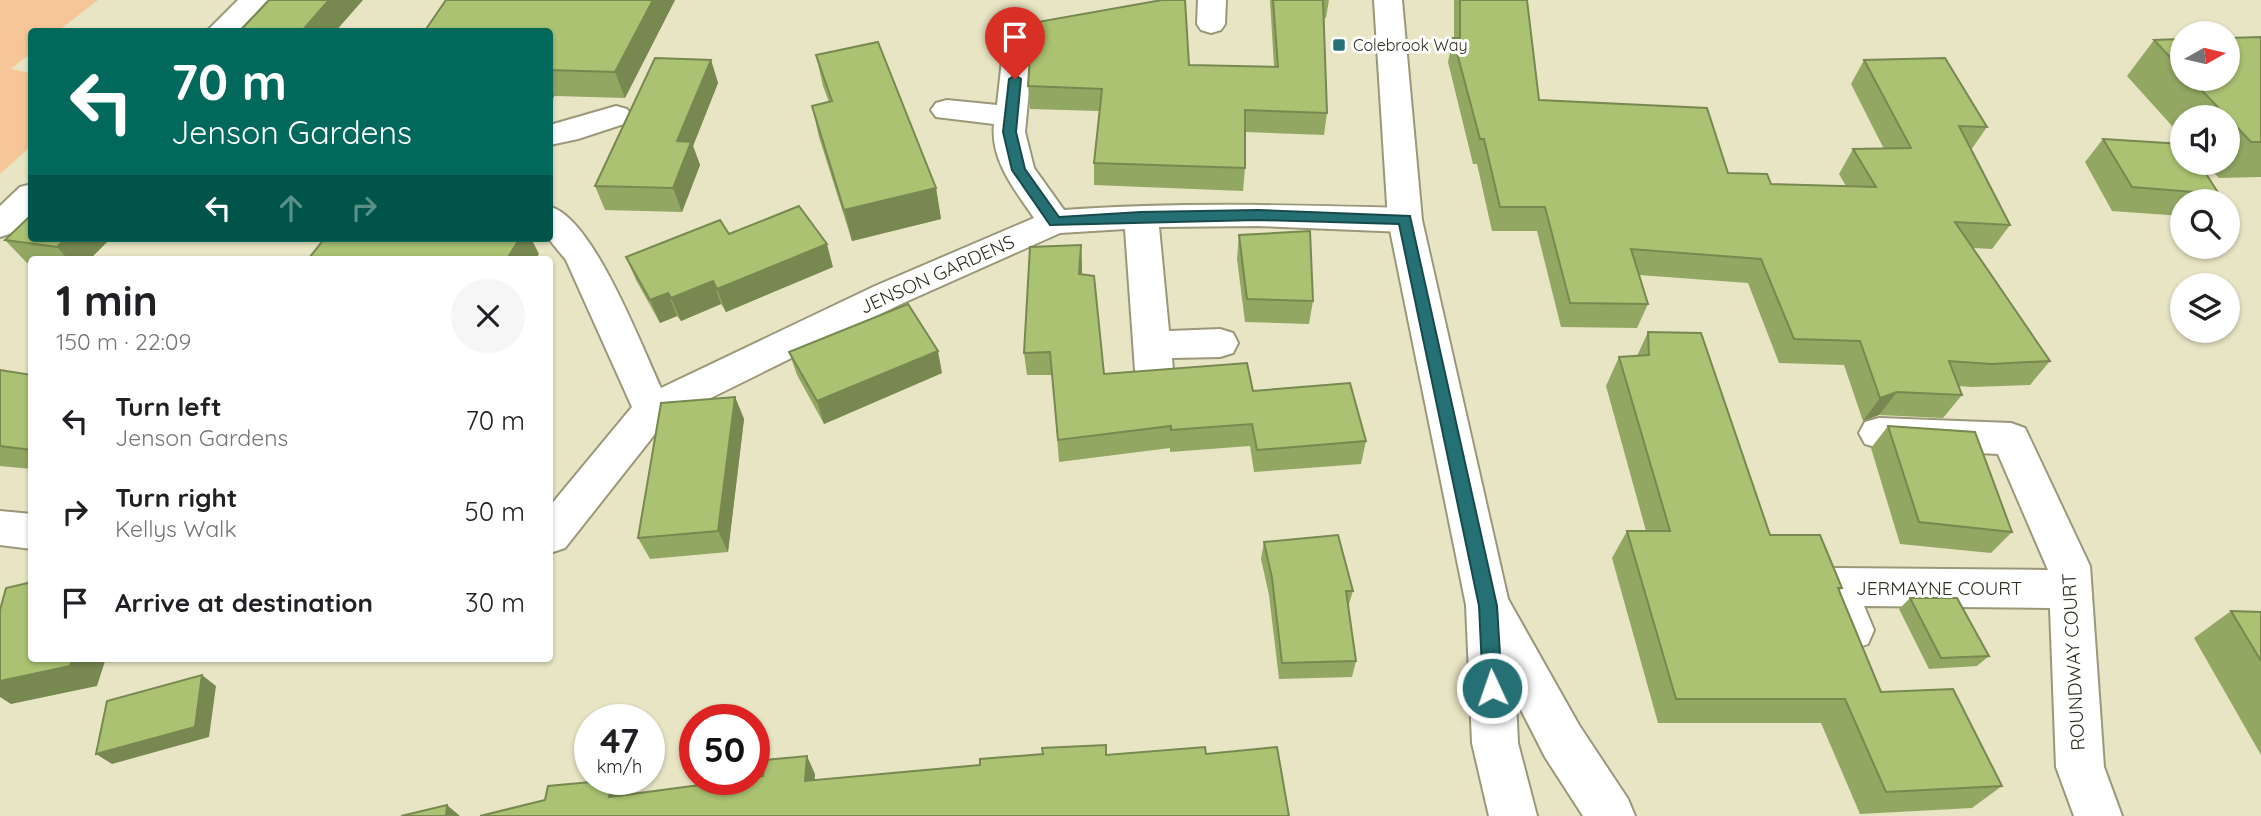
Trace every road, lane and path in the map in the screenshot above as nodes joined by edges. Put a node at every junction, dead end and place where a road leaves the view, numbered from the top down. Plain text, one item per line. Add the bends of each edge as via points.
1 (254, 0) edge
2 (1388, 0) edge
3 (224, 28) edge
4 (1017, 60) dead end
5 (947, 110) dead end
6 (616, 116) dead end
7 (1011, 116) junction
8 (553, 134) edge
9 (28, 199) edge
10 (1141, 216) junction
11 (1405, 220) junction
12 (553, 222) edge
13 (1055, 222) junction
14 (0, 225) edge
15 (1220, 342) dead end
16 (652, 409) junction
17 (1880, 433) dead end
18 (553, 532) edge
19 (2070, 589) junction
20 (1488, 606) junction
21 (1861, 651) edge
22 (1513, 816) edge
23 (1611, 816) edge
24 (2098, 816) edge

1 - 3 street
2 - 11 street
4 - 7 street
5 - 7 street
6 - 8 street
7 - 13 street via 1009,132 1018,170
9 - 14 street
10 - 11 street, JENSON GARDENS
10 - 13 street, JENSON GARDENS
10 - 15 street via 1153,357
11 - 20 street
12 - 16 street via 581,255
13 - 16 street, JENSON GARDENS via 888,295
16 - 18 street, JENSON GARDENS
17 - 19 street, ROUNDWAY COURT via 2011,439 2069,566
19 - 21 street, JERMAYNE COURT via 1835,587
19 - 24 street, ROUNDWAY COURT via 2080,767
20 - 22 street via 1495,743
20 - 23 street via 1562,741

